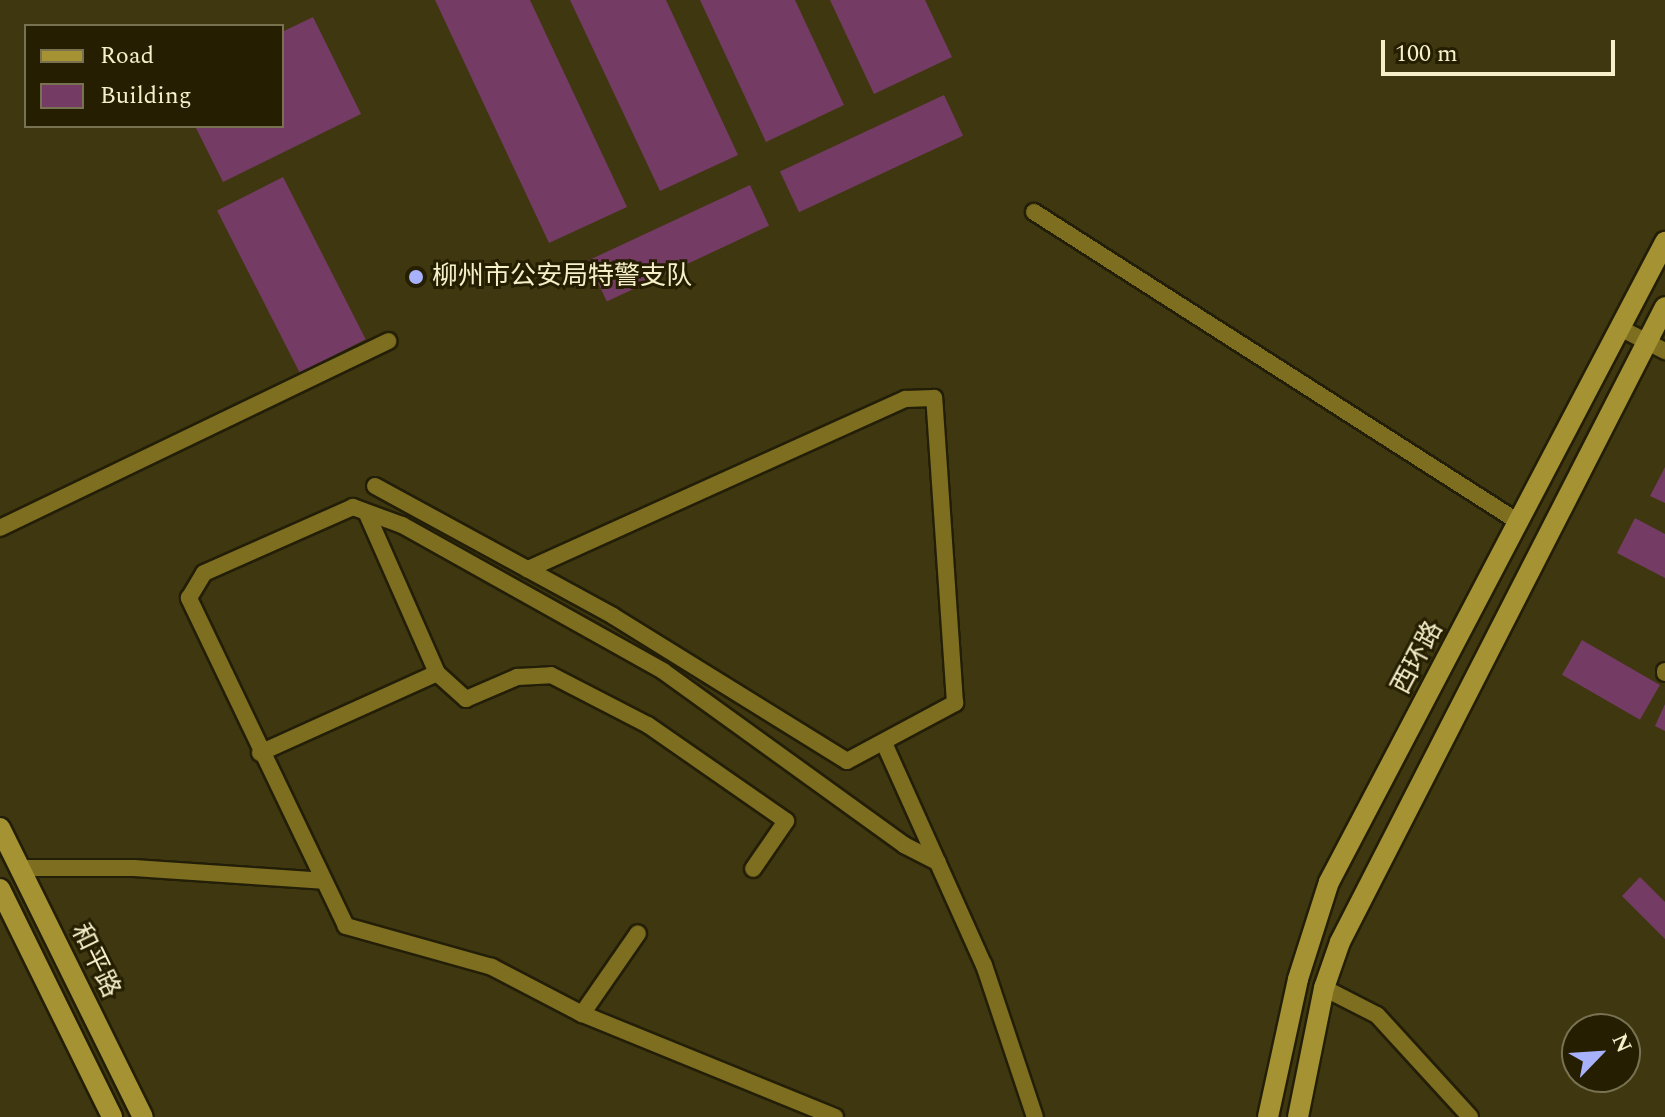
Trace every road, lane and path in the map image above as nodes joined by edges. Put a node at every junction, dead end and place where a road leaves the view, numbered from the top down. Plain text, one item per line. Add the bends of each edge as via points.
1 (1034, 212) dead end
2 (1665, 242) edge
3 (1665, 307) edge
4 (1620, 328) junction
5 (388, 341) dead end
6 (1656, 346) edge
7 (375, 486) dead end
8 (367, 514) junction
9 (1517, 521) junction
10 (0, 528) edge
11 (528, 569) junction
12 (437, 673) junction
13 (884, 743) junction
14 (260, 753) junction
15 (0, 828) edge
16 (938, 862) junction
17 (19, 868) junction
18 (753, 869) dead end
19 (323, 881) junction
20 (0, 889) edge
21 (638, 933) dead end
22 (1324, 988) junction
23 (582, 1014) junction
24 (112, 1117) edge
25 (143, 1117) edge
26 (835, 1117) edge
27 (1035, 1117) edge
28 (1268, 1117) edge
29 (1298, 1117) edge
30 (1470, 1117) edge

1 - 9 street
2 - 4 main road, 西环路
3 - 6 main road
4 - 6 street
4 - 9 main road, 西环路
5 - 10 street
6 - 22 main road via 1360,900
7 - 11 street
8 - 12 street
8 - 14 street via 353,507 204,573 189,598
8 - 16 street via 402,525 663,671 904,845
9 - 28 main road, 西环路 via 1329,882 1298,979
11 - 13 street via 847,761
11 - 13 street via 905,399 934,398 955,703
12 - 14 street
12 - 18 street via 466,699 517,677 551,675 648,725 786,821
13 - 16 street
14 - 19 street
15 - 17 main road, 和平路
16 - 27 street via 984,965
17 - 19 street via 134,868
17 - 25 main road, 和平路
19 - 23 street via 346,926 492,967
20 - 24 main road, 和平路
21 - 23 street
22 - 29 main road
22 - 30 street via 1377,1015
23 - 26 street

